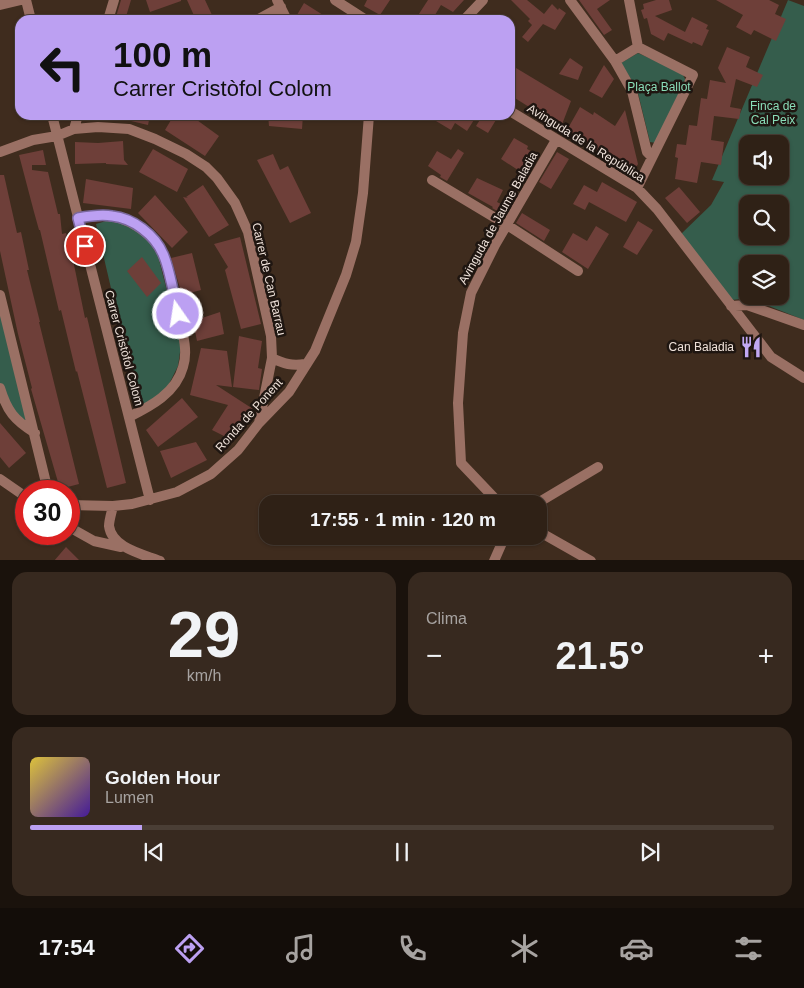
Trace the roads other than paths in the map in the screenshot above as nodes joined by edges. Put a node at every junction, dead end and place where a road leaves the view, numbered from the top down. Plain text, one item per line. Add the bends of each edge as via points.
1 (21, 0) edge
2 (26, 0) edge
3 (114, 0) edge
4 (335, 0) edge
5 (483, 0) edge
6 (570, 0) edge
7 (629, 0) edge
8 (279, 4) edge
9 (0, 5) edge
10 (30, 15) edge
11 (110, 15) edge
12 (264, 15) edge
13 (285, 15) edge
14 (358, 15) edge
15 (469, 15) edge
16 (638, 47) junction
17 (615, 61) junction
18 (515, 114) edge
19 (53, 120) edge
20 (77, 120) edge
21 (369, 120) edge
22 (74, 129) junction
23 (57, 136) junction
24 (556, 140) junction
25 (0, 152) edge
26 (652, 157) junction
27 (432, 180) dead end
28 (638, 188) junction
29 (78, 218) junction
30 (507, 225) junction
31 (578, 271) dead end
32 (1, 302) edge
33 (732, 306) junction
34 (804, 324) edge
35 (272, 358) junction
36 (305, 364) junction
37 (804, 378) edge
38 (0, 388) edge
39 (129, 417) junction
40 (259, 424) junction
41 (35, 433) junction
42 (598, 467) dead end
43 (0, 479) edge
44 (46, 480) edge
45 (15, 489) edge
46 (491, 495) edge
47 (547, 497) edge
48 (150, 500) junction
49 (80, 505) edge
50 (113, 506) junction
51 (80, 533) edge
52 (547, 536) edge
53 (501, 545) edge
54 (132, 550) junction
55 (160, 560) edge
56 (494, 560) edge
57 (592, 560) edge

1 - 9 street
2 - 10 street
3 - 11 street
4 - 14 street
5 - 15 street
6 - 17 street
7 - 16 street
8 - 12 street
8 - 13 street
16 - 17 street
16 - 26 street via 694,75
17 - 26 street via 632,91 647,152
18 - 24 street, Avinguda de la República
19 - 23 street, Carrer Cristòfol Colom
20 - 22 street
21 - 36 street, Ronda de Ponent via 356,242 336,300 315,350
22 - 23 street, Carrer de Can Barrau
22 - 35 street, Carrer de Can Barrau via 129,129 186,154 217,178 235,203 248,232 271,336
23 - 25 street, Carrer de Can Barrau via 33,140
23 - 29 street, Carrer Cristòfol Colom
24 - 28 street, Avinguda de la República
24 - 30 street, Avinguda de Jaume Baladia
26 - 28 street
27 - 30 street
28 - 33 street, Avinguda de la República
29 - 39 street, Carrer Cristòfol Colom
29 - 39 street via 113,216 132,221 151,236 163,254 168,272 185,343 183,367 167,392
30 - 31 street
30 - 46 street, Avinguda de Jaume Baladia via 470,293 463,333 458,403 461,463
32 - 41 street
33 - 34 street via 747,305
33 - 37 street, Avinguda de la República via 771,357
35 - 36 street via 285,365
35 - 40 street, Carrer de Can Barrau
36 - 40 street, Ronda de Ponent via 289,392
38 - 41 street via 5,405 19,424
39 - 48 street, Carrer Cristòfol Colom
40 - 48 street, Ronda de Ponent via 238,450 211,474 177,492
41 - 44 street
42 - 47 street
43 - 45 street
48 - 50 street, Ronda de Ponent
49 - 50 street, Ronda de Ponent
50 - 54 street via 109,526 116,542
51 - 54 street via 94,541
52 - 57 street
53 - 56 street
54 - 55 street

